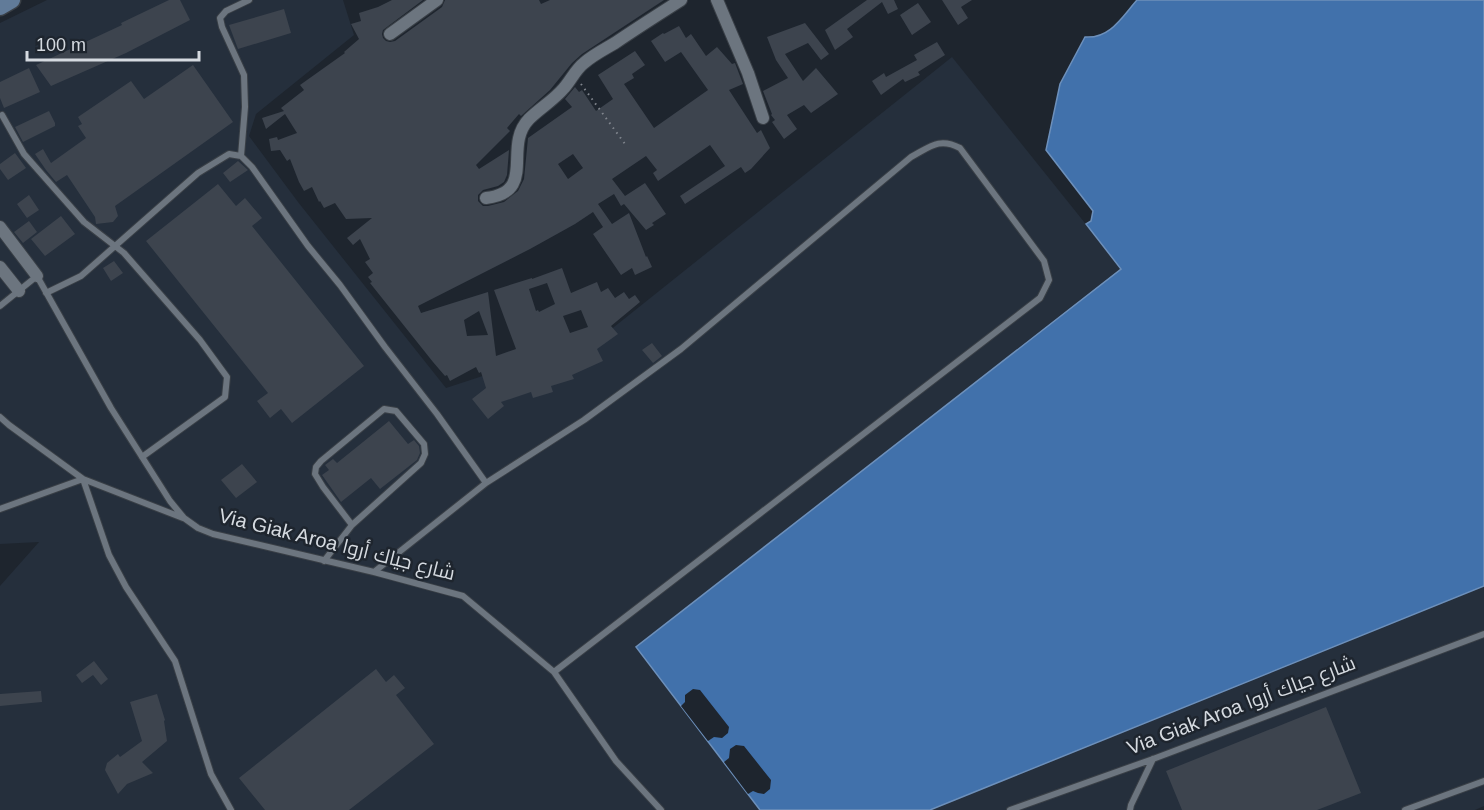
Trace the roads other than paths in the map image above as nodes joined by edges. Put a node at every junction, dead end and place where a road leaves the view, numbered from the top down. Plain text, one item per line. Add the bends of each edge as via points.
1 (12, 0) edge
2 (249, 0) edge
3 (437, 0) edge
4 (681, 0) edge
5 (717, 0) edge
6 (0, 7) edge
7 (390, 34) dead end
8 (2, 115) dead end
9 (763, 118) dead end
10 (241, 156) junction
11 (486, 198) dead end
12 (0, 227) edge
13 (115, 245) junction
14 (0, 267) edge
15 (37, 276) junction
16 (19, 291) junction
17 (46, 293) junction
18 (0, 306) edge
19 (0, 417) edge
20 (142, 457) junction
21 (83, 479) junction
22 (486, 483) junction
23 (0, 509) edge
24 (184, 518) junction
25 (352, 525) junction
26 (324, 561) junction
27 (374, 572) junction
28 (1484, 634) edge
29 (554, 672) junction
30 (1153, 759) junction
31 (1484, 781) edge
32 (231, 810) edge
33 (661, 810) edge
34 (1010, 810) edge
35 (1130, 810) edge
36 (1405, 810) edge

1 - 6 main road
2 - 10 lane via 220,18 244,75
3 - 7 street
4 - 11 street via 583,64 564,89 520,131 516,179 507,192
5 - 9 street
8 - 13 lane via 24,154 84,222
10 - 13 lane via 229,154 198,173
10 - 22 lane
12 - 15 street, Via Giak Aroa شارع جياك أروا
13 - 17 lane via 81,276
13 - 20 lane via 200,339 227,377 225,397
14 - 16 street
15 - 16 lane
15 - 17 lane, Via Giak Aroa شارع جياك أروا
16 - 18 lane
17 - 20 lane, Via Giak Aroa شارع جياك أروا
19 - 21 lane
20 - 24 lane, Via Giak Aroa شارع جياك أروا
21 - 23 lane
21 - 24 lane
21 - 32 lane via 109,555 175,661 211,774
22 - 27 lane
22 - 29 lane via 585,420 681,349 911,157 938,143 960,148 1044,261 1049,280 1040,298
24 - 26 lane, Via Giak Aroa شارع جياك أروا via 213,534
25 - 25 lane via 421,463 425,454 424,444 396,411 384,409 316,467 315,474 323,487
25 - 26 lane
26 - 27 lane, Via Giak Aroa شارع جياك أروا
27 - 29 lane, Via Giak Aroa شارع جياك أروا via 463,596
28 - 30 lane, Via Giak Aroa شارع جياك أروا
29 - 33 lane, Via Giak Aroa شارع جياك أروا via 616,761
30 - 34 lane, Via Giak Aroa شارع جياك أروا
30 - 35 lane
31 - 36 lane

